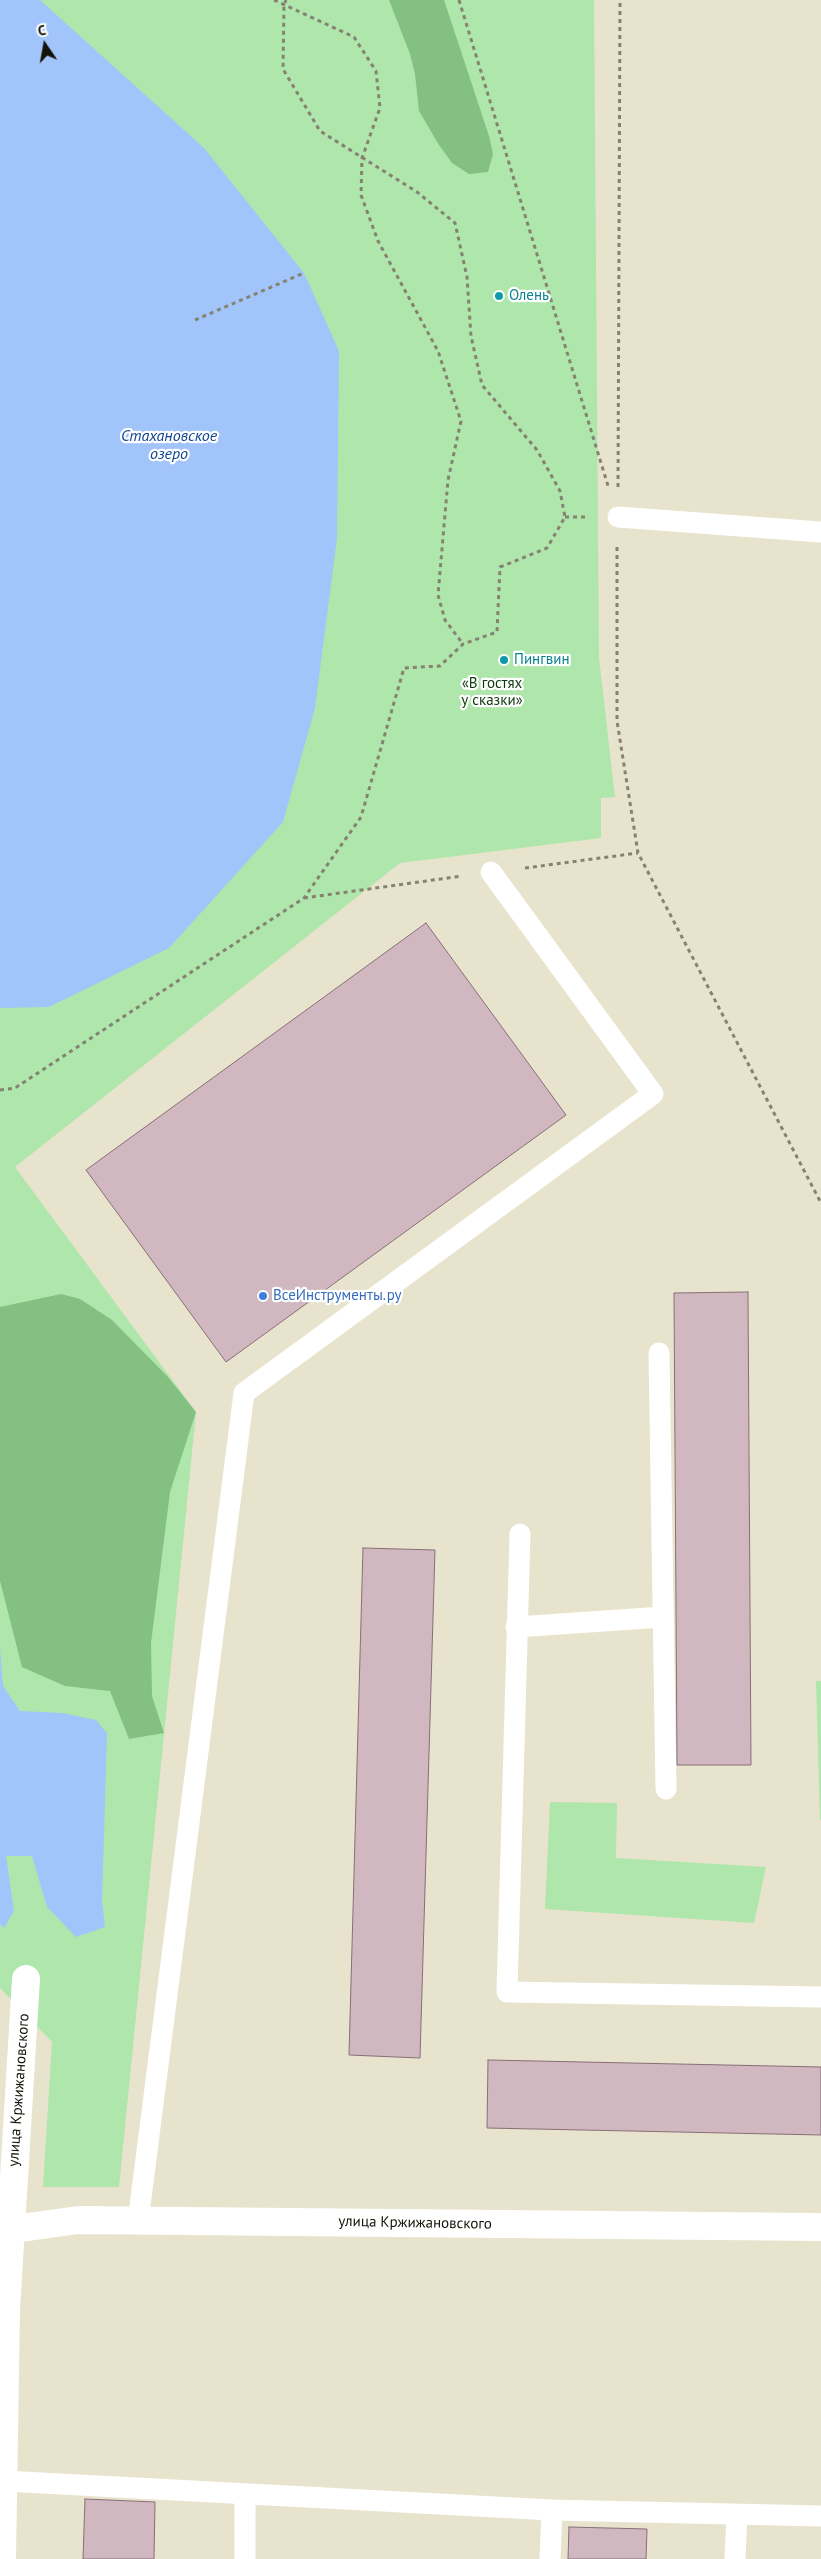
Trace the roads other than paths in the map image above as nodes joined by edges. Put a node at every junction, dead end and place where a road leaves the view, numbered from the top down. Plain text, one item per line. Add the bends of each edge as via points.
1 (618, 517) road end
2 (821, 532) edge
3 (491, 872) dead end
4 (659, 1353) dead end
5 (520, 1534) dead end
6 (663, 1617) junction
7 (516, 1627) junction
8 (666, 1789) dead end
9 (26, 1979) dead end
10 (821, 1997) edge
11 (138, 2221) junction
12 (821, 2227) edge
13 (3, 2230) edge
14 (3, 2329) edge
15 (4, 2481) junction
16 (245, 2494) junction
17 (552, 2510) junction
18 (737, 2515) junction
19 (821, 2516) edge
20 (2, 2559) edge
21 (245, 2559) edge
22 (550, 2559) edge
23 (735, 2559) edge

1 - 2 lane
3 - 11 lane via 653,1094 244,1393
4 - 6 lane
5 - 7 lane
6 - 7 lane
6 - 8 lane
7 - 10 lane via 507,1992
9 - 13 street, улица Кржижановского
11 - 12 street, улица Кржижановского
11 - 13 street, улица Кржижановского via 78,2220
13 - 14 street, улица Кржижановского
14 - 15 street, улица Кржижановского
15 - 16 lane
15 - 20 street, улица Кржижановского
16 - 17 lane
16 - 21 lane
17 - 18 lane
17 - 22 lane
18 - 19 lane
18 - 23 lane

